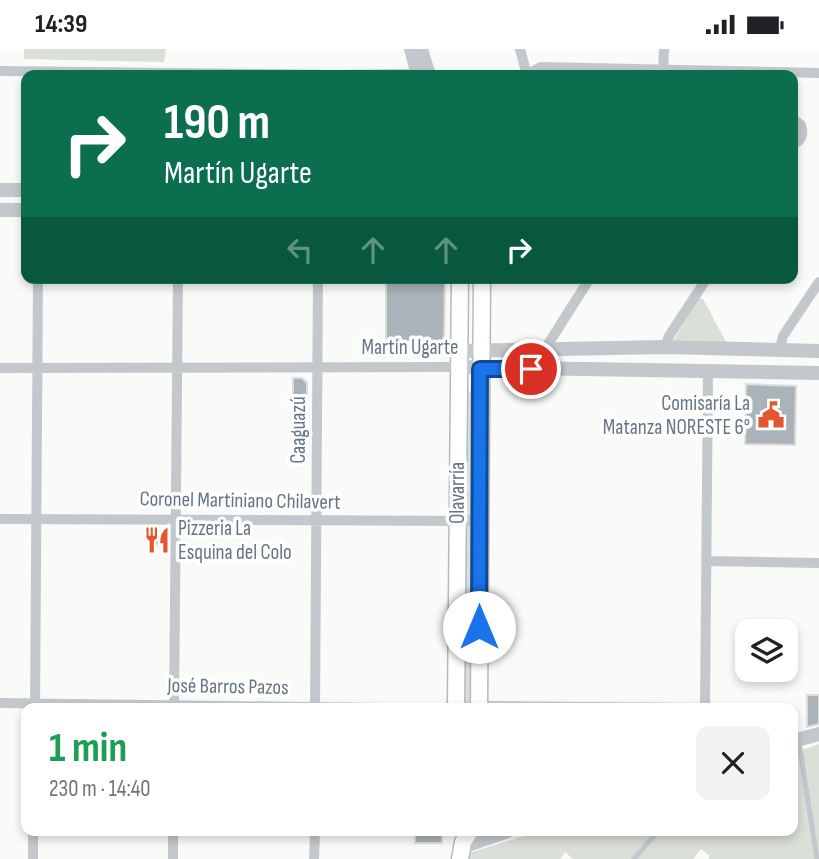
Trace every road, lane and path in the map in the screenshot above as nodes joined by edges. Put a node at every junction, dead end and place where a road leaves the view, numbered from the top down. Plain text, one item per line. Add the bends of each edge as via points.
1 (411, 49) edge
2 (421, 49) edge
3 (520, 49) edge
4 (664, 49) edge
5 (420, 70) edge
6 (422, 70) edge
7 (526, 70) edge
8 (536, 70) edge
9 (632, 70) edge
10 (663, 70) edge
11 (0, 71) edge
12 (21, 72) edge
13 (798, 73) edge
14 (819, 73) edge
15 (798, 123) edge
16 (798, 141) edge
17 (0, 190) edge
18 (21, 190) edge
19 (0, 210) edge
20 (21, 210) edge
21 (819, 282) edge
22 (38, 284) edge
23 (177, 284) edge
24 (318, 284) edge
25 (460, 284) edge
26 (482, 284) edge
27 (586, 284) edge
28 (703, 284) edge
29 (665, 347) junction
30 (545, 349) junction
31 (780, 349) junction
32 (481, 350) junction
33 (819, 351) edge
34 (458, 359) junction
35 (176, 367) junction
36 (317, 367) junction
37 (0, 368) edge
38 (37, 368) junction
39 (480, 369) junction
40 (708, 371) junction
41 (819, 373) edge
42 (176, 518) junction
43 (0, 519) edge
44 (37, 519) junction
45 (317, 520) junction
46 (457, 521) junction
47 (480, 521) junction
48 (707, 561) junction
49 (819, 562) edge
50 (0, 703) edge
51 (35, 703) edge
52 (174, 703) edge
53 (315, 703) edge
54 (456, 703) edge
55 (479, 703) edge
56 (705, 703) edge
57 (21, 705) edge
58 (819, 734) edge
59 (798, 739) edge
60 (798, 751) edge
61 (33, 836) edge
62 (173, 836) edge
63 (314, 836) edge
64 (488, 836) edge
65 (654, 836) edge
66 (463, 842) edge
67 (33, 859) edge
68 (173, 859) edge
69 (314, 859) edge
70 (634, 859) edge
71 (817, 859) edge

1 - 5 street
2 - 6 street
3 - 7 street
4 - 10 street
8 - 9 street
11 - 12 street
13 - 14 street
15 - 16 street via 803,133
17 - 18 street
19 - 20 street
21 - 31 street via 783,336
22 - 38 street
23 - 35 street
24 - 36 street, Caaguazú
25 - 34 main road, Olavarría
26 - 32 main road, Olavarría
27 - 30 street
28 - 29 street
29 - 30 street, Martín Ugarte
29 - 31 street, Martín Ugarte
30 - 32 street, Martín Ugarte
31 - 33 street, Martín Ugarte
32 - 34 street, Martín Ugarte
32 - 39 main road, Olavarría
34 - 36 street, Martín Ugarte
34 - 39 street, Martín Ugarte
34 - 46 main road, Olavarría
35 - 36 street, Martín Ugarte
35 - 38 street, Martín Ugarte
35 - 42 street
36 - 45 street, Caaguazú
37 - 38 street, Martín Ugarte
38 - 44 street
39 - 40 street, Martín Ugarte
39 - 47 main road, Olavarría
40 - 41 street, Martín Ugarte
40 - 48 street
42 - 44 street, Coronel Martiniano Chilavert
42 - 45 street, Coronel Martiniano Chilavert
42 - 52 street
43 - 44 street, Coronel Martiniano Chilavert
44 - 51 street
45 - 46 street, Coronel Martiniano Chilavert
45 - 53 street, Caaguazú
46 - 47 street, Coronel Martiniano Chilavert
46 - 54 main road, Olavarría
47 - 55 main road, Olavarría
48 - 49 street
48 - 56 street
50 - 57 street, José Barros Pazos
58 - 59 street
60 - 71 lane
61 - 67 street
62 - 68 street
63 - 69 street
64 - 66 street
65 - 70 lane

